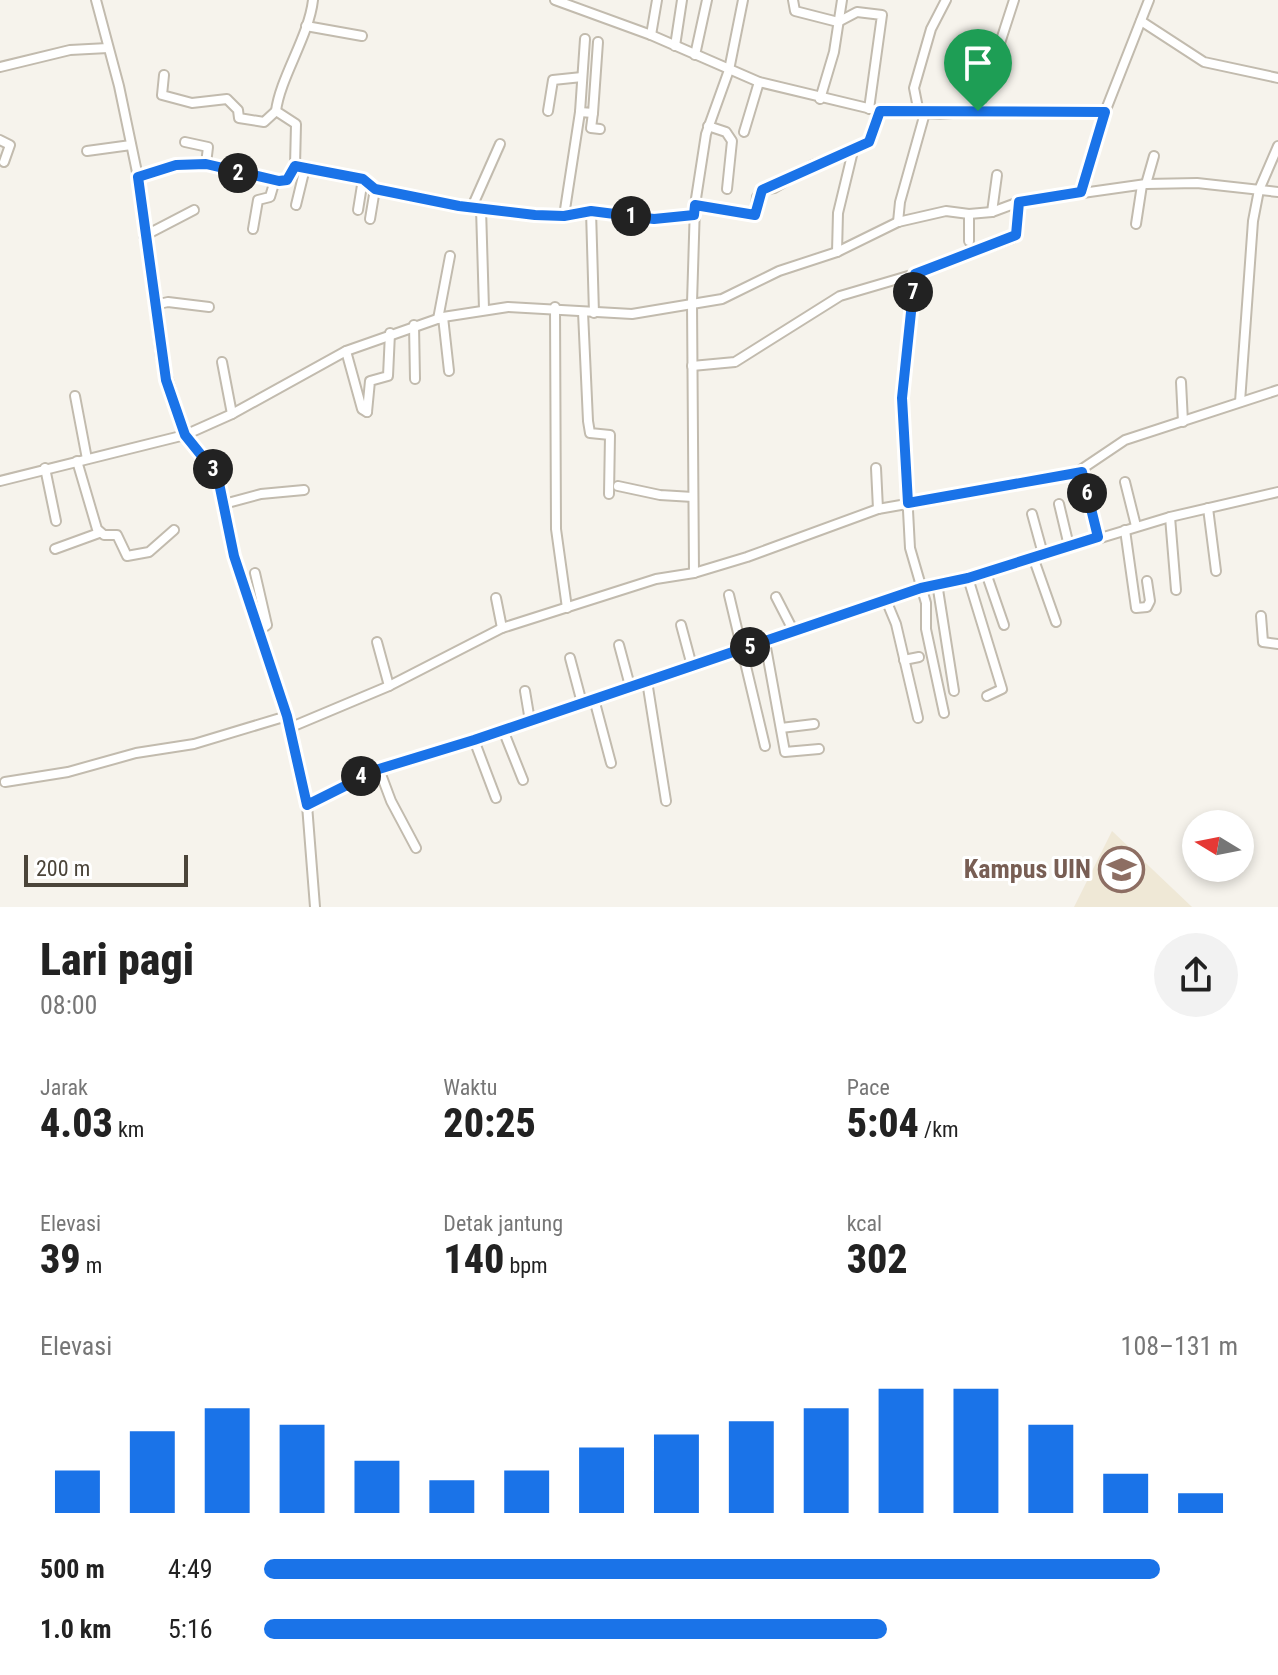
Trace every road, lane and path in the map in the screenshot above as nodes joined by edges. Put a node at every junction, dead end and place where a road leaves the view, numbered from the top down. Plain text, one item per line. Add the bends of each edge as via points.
1 (96, 0) edge
2 (313, 0) edge
3 (555, 0) edge
4 (657, 0) edge
5 (682, 0) edge
6 (707, 0) edge
7 (743, 0) edge
8 (793, 0) edge
9 (842, 0) edge
10 (946, 0) edge
11 (1014, 0) edge
12 (1149, 0) edge
13 (1141, 21) junction
14 (838, 22) junction
15 (306, 26) junction
16 (651, 35) junction
17 (362, 36) dead end
18 (585, 39) dead end
19 (598, 42) dead end
20 (675, 46) junction
21 (108, 48) junction
22 (695, 55) junction
23 (0, 67) edge
24 (729, 70) junction
25 (164, 75) dead end
26 (582, 77) junction
27 (1278, 78) edge
28 (759, 82) junction
29 (820, 99) junction
30 (869, 109) junction
31 (276, 111) junction
32 (548, 111) dead end
33 (880, 111) junction
34 (978, 111) junction
35 (580, 112) junction
36 (1105, 112) junction
37 (593, 113) junction
38 (922, 113) junction
39 (708, 126) junction
40 (600, 129) dead end
41 (744, 132) dead end
42 (0, 140) edge
43 (185, 142) dead end
44 (500, 144) dead end
45 (131, 145) junction
46 (1278, 146) edge
47 (87, 151) dead end
48 (853, 151) junction
49 (1154, 156) dead end
50 (4, 162) dead end
51 (206, 164) junction
52 (300, 167) junction
53 (997, 175) dead end
54 (138, 177) junction
55 (363, 179) junction
56 (275, 180) junction
57 (1144, 185) junction
58 (375, 189) junction
59 (727, 189) dead end
60 (1259, 190) junction
61 (1081, 192) junction
62 (1278, 192) edge
63 (1019, 202) junction
64 (296, 205) dead end
65 (476, 208) junction
66 (194, 210) dead end
67 (358, 210) dead end
68 (695, 210) junction
69 (591, 211) junction
70 (992, 212) junction
71 (969, 214) junction
72 (564, 216) junction
73 (370, 219) dead end
74 (898, 222) junction
75 (1136, 224) dead end
76 (253, 229) dead end
77 (144, 236) junction
78 (969, 241) dead end
79 (837, 252) junction
80 (450, 256) dead end
81 (915, 274) junction
82 (692, 303) junction
83 (154, 305) junction
84 (209, 307) dead end
85 (555, 307) junction
86 (484, 309) junction
87 (583, 312) junction
88 (594, 313) junction
89 (441, 318) junction
90 (414, 325) junction
91 (390, 333) junction
92 (346, 351) junction
93 (222, 362) dead end
94 (692, 366) junction
95 (449, 371) dead end
96 (415, 379) dead end
97 (1181, 382) dead end
98 (1278, 390) edge
99 (75, 396) dead end
100 (1240, 402) junction
101 (232, 414) junction
102 (1183, 422) junction
103 (185, 435) junction
104 (87, 459) junction
105 (77, 461) junction
106 (45, 468) junction
107 (876, 468) dead end
108 (1082, 472) junction
109 (0, 481) edge
110 (1125, 482) dead end
111 (618, 486) dead end
112 (304, 490) dead end
113 (1278, 492) edge
114 (609, 494) dead end
115 (693, 497) junction
116 (908, 503) junction
117 (224, 504) junction
118 (1059, 504) dead end
119 (1208, 508) junction
120 (878, 509) junction
121 (1032, 514) dead end
122 (1170, 517) junction
123 (56, 521) dead end
124 (1136, 526) junction
125 (174, 530) dead end
126 (1125, 530) junction
127 (99, 533) junction
128 (1098, 537) junction
129 (1069, 546) junction
130 (55, 549) dead end
131 (1043, 554) junction
132 (1033, 557) junction
133 (1216, 571) dead end
134 (255, 573) dead end
135 (694, 573) junction
136 (986, 573) junction
137 (968, 578) junction
138 (1147, 581) dead end
139 (937, 583) junction
140 (921, 588) junction
141 (1176, 590) dead end
142 (729, 595) dead end
143 (776, 597) dead end
144 (496, 598) dead end
145 (886, 600) junction
146 (567, 608) junction
147 (1261, 616) dead end
148 (1056, 622) dead end
149 (681, 625) dead end
150 (1004, 625) dead end
151 (502, 628) junction
152 (259, 631) junction
153 (794, 632) junction
154 (377, 642) dead end
155 (765, 642) junction
156 (1278, 644) edge
157 (619, 645) dead end
158 (741, 650) junction
159 (919, 657) dead end
160 (570, 658) dead end
161 (904, 660) junction
162 (692, 666) junction
163 (647, 681) junction
164 (389, 686) junction
165 (630, 686) junction
166 (525, 691) dead end
167 (954, 691) dead end
168 (987, 696) dead end
169 (594, 699) junction
170 (582, 703) junction
171 (944, 713) dead end
172 (287, 716) junction
173 (918, 718) dead end
174 (530, 721) junction
175 (814, 724) dead end
176 (289, 728) junction
177 (781, 728) junction
178 (503, 730) junction
179 (474, 740) junction
180 (765, 746) dead end
181 (819, 749) dead end
182 (611, 763) dead end
183 (379, 769) junction
184 (523, 780) dead end
185 (5, 782) dead end
186 (496, 798) dead end
187 (666, 801) dead end
188 (307, 805) junction
189 (416, 848) dead end
190 (315, 907) edge

1 - 21 street
2 - 15 street
3 - 16 street
4 - 16 street
5 - 20 street
6 - 22 street
7 - 24 street
8 - 14 street via 795,11
9 - 14 street
10 - 38 street via 931,29 914,88
11 - 34 street
12 - 13 street
13 - 27 street via 1204,62
13 - 36 street
14 - 29 street
14 - 30 street via 857,12 878,13 883,19
15 - 17 street
15 - 31 street
16 - 20 street
18 - 26 street
19 - 37 street
20 - 22 street
21 - 23 street via 70,50
21 - 45 street
22 - 24 street
24 - 28 street
24 - 39 street
25 - 31 street via 162,95 192,103 227,99 239,118 253,121 264,122
26 - 32 street via 553,80
26 - 35 street
28 - 29 street
28 - 41 street
29 - 30 street
30 - 33 street
31 - 52 street via 295,122
33 - 38 street
33 - 48 street via 871,140
34 - 36 street
34 - 38 street
35 - 37 street
35 - 72 street
36 - 61 street
37 - 40 street via 591,128
38 - 74 street
39 - 59 street via 726,132 732,141
39 - 68 street
42 - 50 street via 10,145
43 - 51 street via 208,147
44 - 65 street
45 - 47 street
45 - 54 street
46 - 60 street
48 - 68 street via 762,190 755,215
48 - 79 street via 838,213
49 - 57 street
51 - 54 street via 176,165
51 - 56 street
52 - 55 street
52 - 56 street via 287,180
52 - 64 street
53 - 70 street
54 - 77 street
55 - 58 street
55 - 67 street
56 - 76 street via 270,197 258,200
57 - 60 street via 1197,183
57 - 61 street
57 - 75 street
58 - 65 street
58 - 73 street
60 - 62 street
60 - 100 street
61 - 63 street
63 - 70 street
63 - 81 street via 1016,235
65 - 72 street
65 - 86 street
66 - 77 street
68 - 69 street via 654,219
68 - 82 street
69 - 72 street
69 - 88 street
70 - 71 street
71 - 74 street via 946,211
71 - 78 street
74 - 79 street
77 - 83 street
79 - 82 street via 779,271 722,299
80 - 89 street
81 - 94 street via 840,296 735,362
81 - 116 street via 902,398
82 - 88 street via 662,312
82 - 94 street
83 - 84 street
83 - 103 street via 161,357
85 - 86 street
85 - 87 street
85 - 146 street via 556,529
86 - 89 street
87 - 88 street
87 - 114 street via 588,421 590,433 610,435
89 - 90 street
89 - 95 street
90 - 91 street
90 - 96 street
91 - 92 street
91 - 92 street via 388,376 370,381 367,412
92 - 101 street
93 - 101 street
94 - 115 street
97 - 102 street
98 - 100 street
99 - 104 street
100 - 102 street
101 - 103 street
102 - 108 street via 1125,440
103 - 104 street
103 - 117 street via 216,474
104 - 105 street
105 - 106 street
105 - 127 street
106 - 109 street
106 - 123 street
107 - 120 street
108 - 116 street
108 - 128 street
110 - 124 street
111 - 115 street
112 - 117 street
113 - 119 street
115 - 135 street
116 - 120 street
116 - 140 street via 910,548
117 - 152 street via 234,556
118 - 129 street
119 - 122 street
119 - 133 street
120 - 135 street
121 - 131 street
122 - 124 street
122 - 141 street
124 - 126 street
125 - 127 street via 149,552 127,556 117,535
126 - 128 street
126 - 138 street via 1136,608 1147,607 1150,601
127 - 130 street
128 - 129 street
129 - 131 street
131 - 132 street
132 - 136 street
132 - 148 street
134 - 152 street via 267,625
135 - 146 street via 656,579
136 - 137 street
136 - 150 street
137 - 139 street
137 - 168 street via 1002,689
139 - 140 street
139 - 167 street
140 - 145 street
140 - 171 street
142 - 158 street
143 - 153 street
144 - 151 street
145 - 153 street
145 - 161 street
146 - 151 street
147 - 156 street via 1263,642
149 - 162 street
151 - 164 street
152 - 172 street
153 - 155 street
154 - 164 street
155 - 158 street
155 - 177 street
157 - 165 street
158 - 162 street
158 - 180 street
159 - 161 street
160 - 170 street
161 - 173 street
162 - 163 street
163 - 165 street
163 - 187 street
164 - 176 street
165 - 169 street
166 - 174 street
169 - 170 street
169 - 182 street
170 - 174 street
172 - 176 street
172 - 185 street via 194,744
174 - 178 street
175 - 177 street
176 - 188 street
177 - 181 street via 785,752
178 - 179 street
178 - 184 street
179 - 183 street
179 - 186 street
183 - 188 street
183 - 189 street
188 - 190 street

